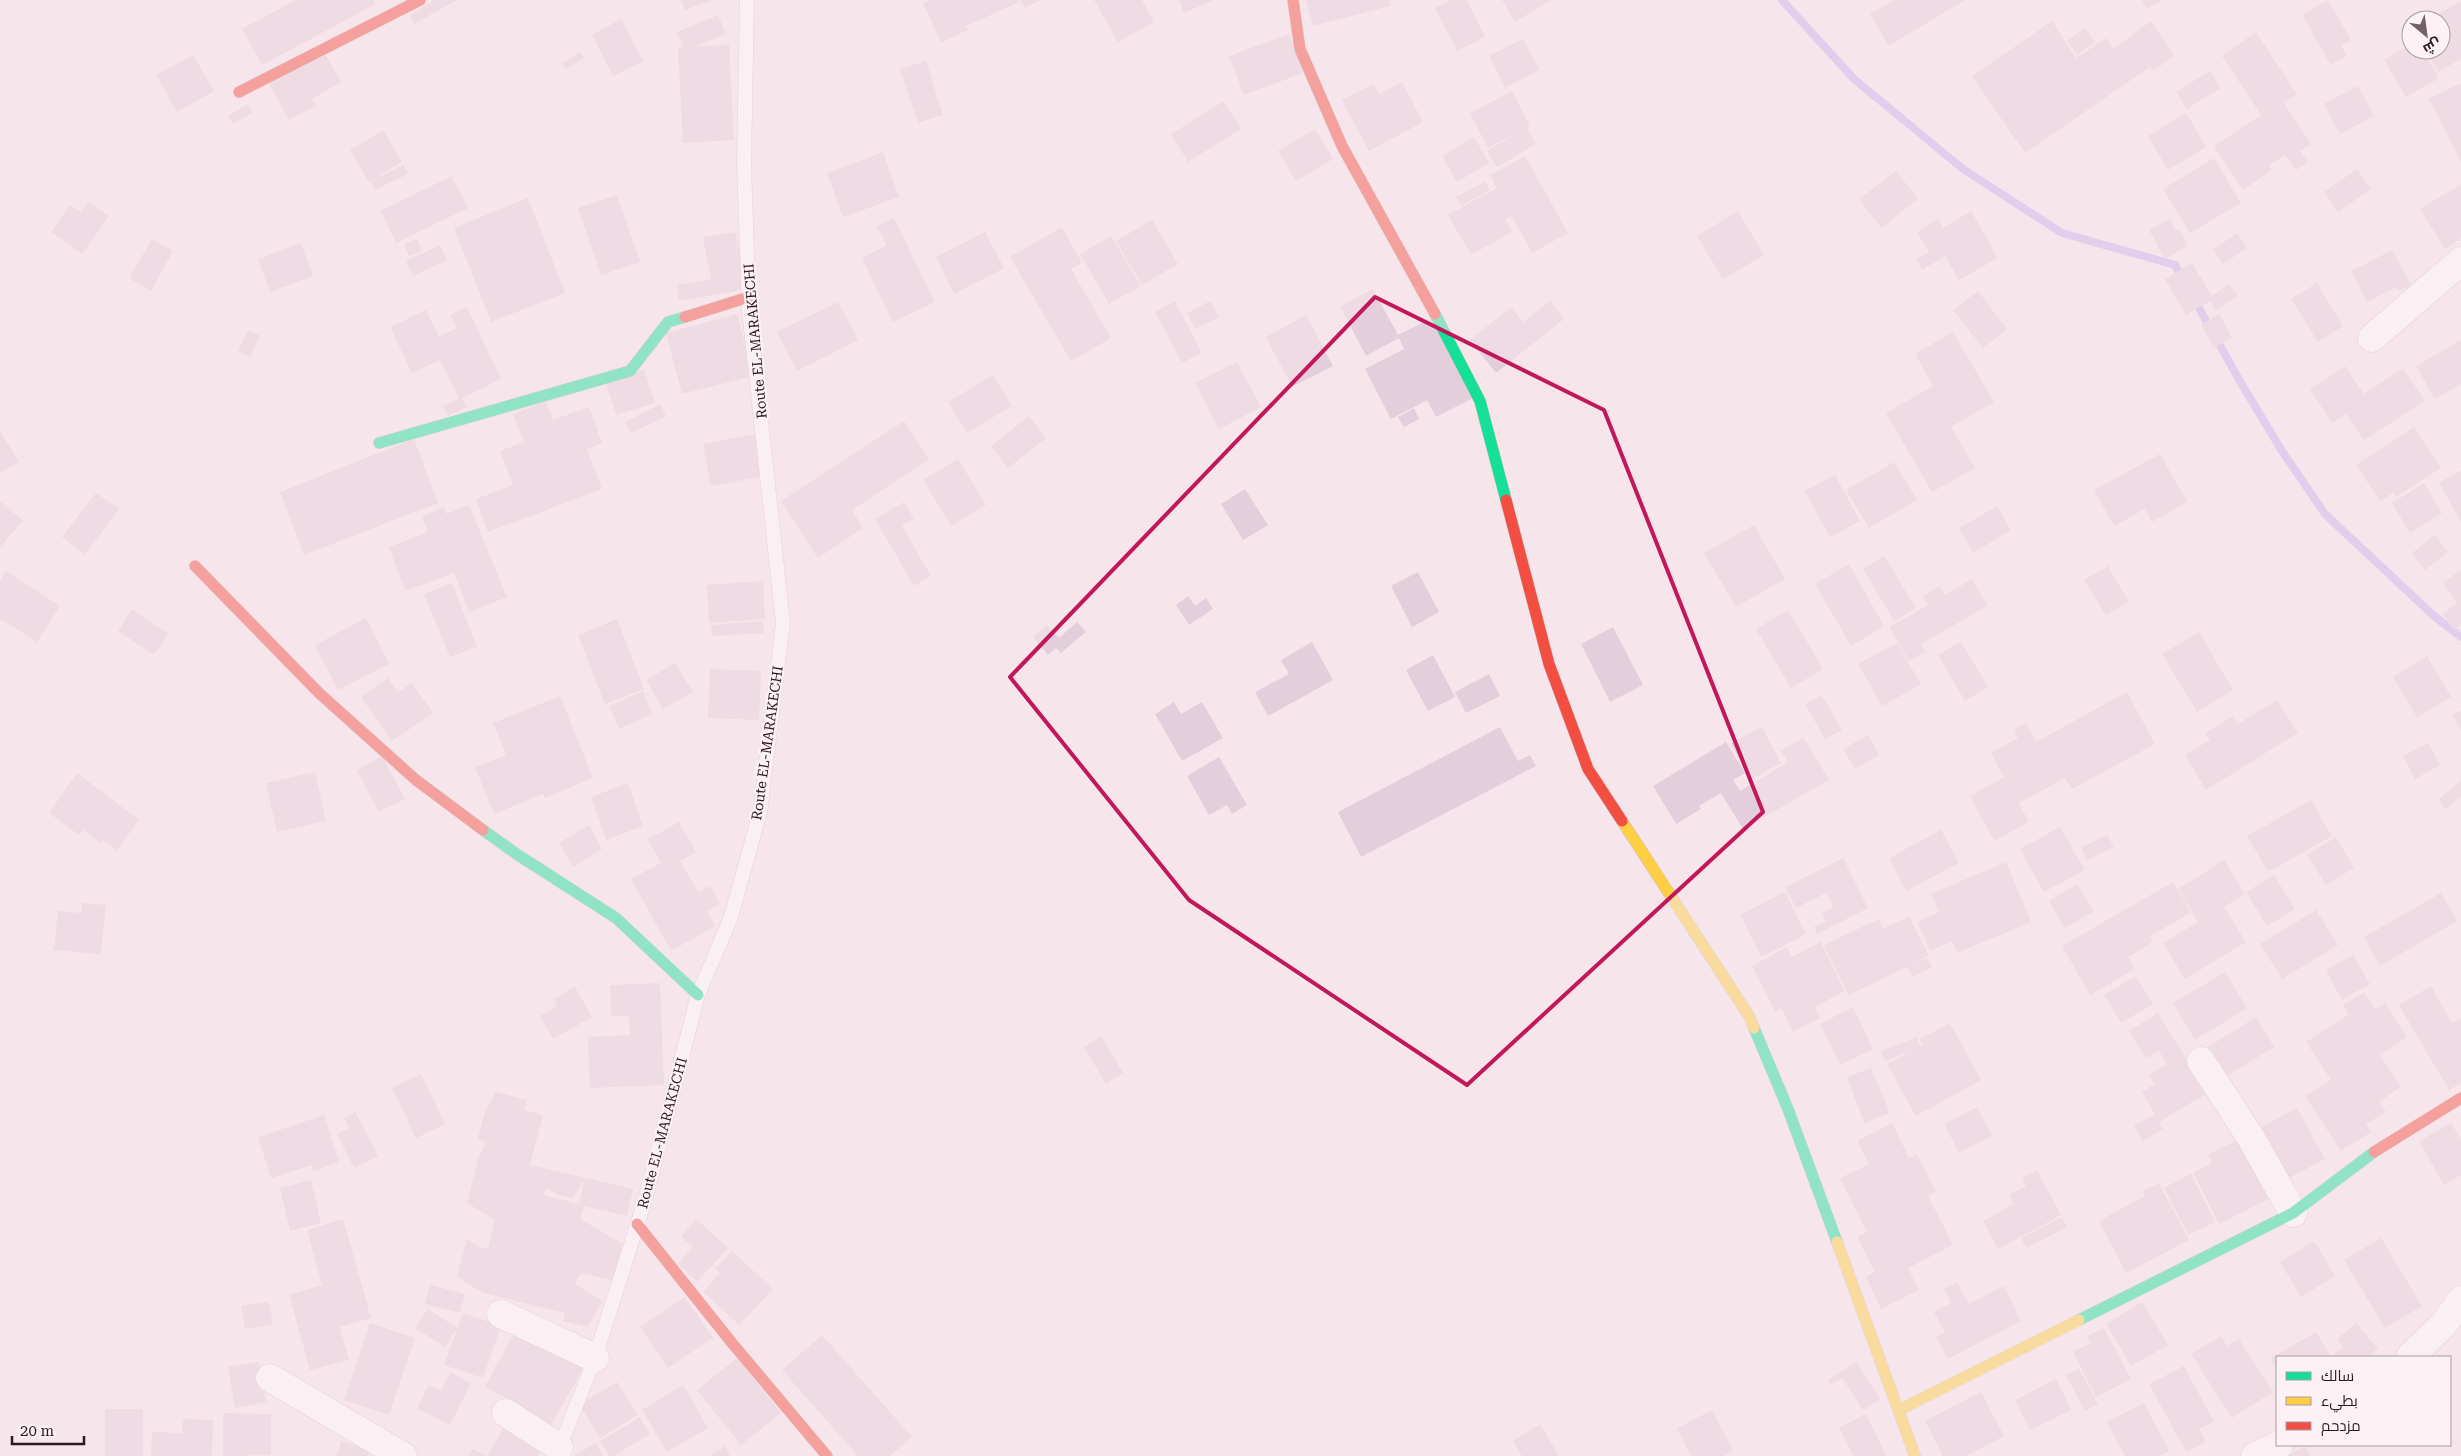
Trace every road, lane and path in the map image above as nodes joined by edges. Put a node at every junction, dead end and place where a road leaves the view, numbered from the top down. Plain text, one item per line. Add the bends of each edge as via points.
1 (420, 0) edge
2 (747, 0) edge
3 (1293, 0) edge
4 (239, 92) dead end
5 (2461, 261) edge
6 (749, 297) junction
7 (2372, 338) dead end
8 (379, 444) dead end
9 (195, 566) dead end
10 (698, 995) junction
11 (2201, 1061) dead end
12 (2461, 1098) edge
13 (2293, 1213) junction
14 (637, 1224) junction
15 (2461, 1300) edge
16 (501, 1314) dead end
17 (2411, 1356) edge
18 (595, 1358) junction
19 (270, 1378) dead end
20 (1899, 1410) junction
21 (506, 1413) dead end
22 (2277, 1446) edge
23 (557, 1452) edge
24 (403, 1456) edge
25 (827, 1456) edge
26 (1915, 1456) edge
27 (2254, 1456) edge

1 - 4 street
2 - 6 lane, Route EL-MARAKECHI via 744,164
3 - 20 street via 1300,49 1342,146 1480,401 1549,664 1588,769 1749,1016 1788,1109
5 - 7 street
6 - 8 street via 668,322 630,371
6 - 10 lane, Route EL-MARAKECHI via 783,623 760,812 731,917
9 - 10 street via 319,693 416,780 518,855 616,918
10 - 14 lane, Route EL-MARAKECHI
11 - 13 street via 2251,1138
12 - 13 street via 2384,1144
13 - 20 street
14 - 18 lane, Route EL-MARAKECHI
14 - 25 street
15 - 17 street via 2445,1323
16 - 18 street
18 - 23 lane, Route EL-MARAKECHI
19 - 24 street
20 - 26 street
21 - 23 street
22 - 27 street

